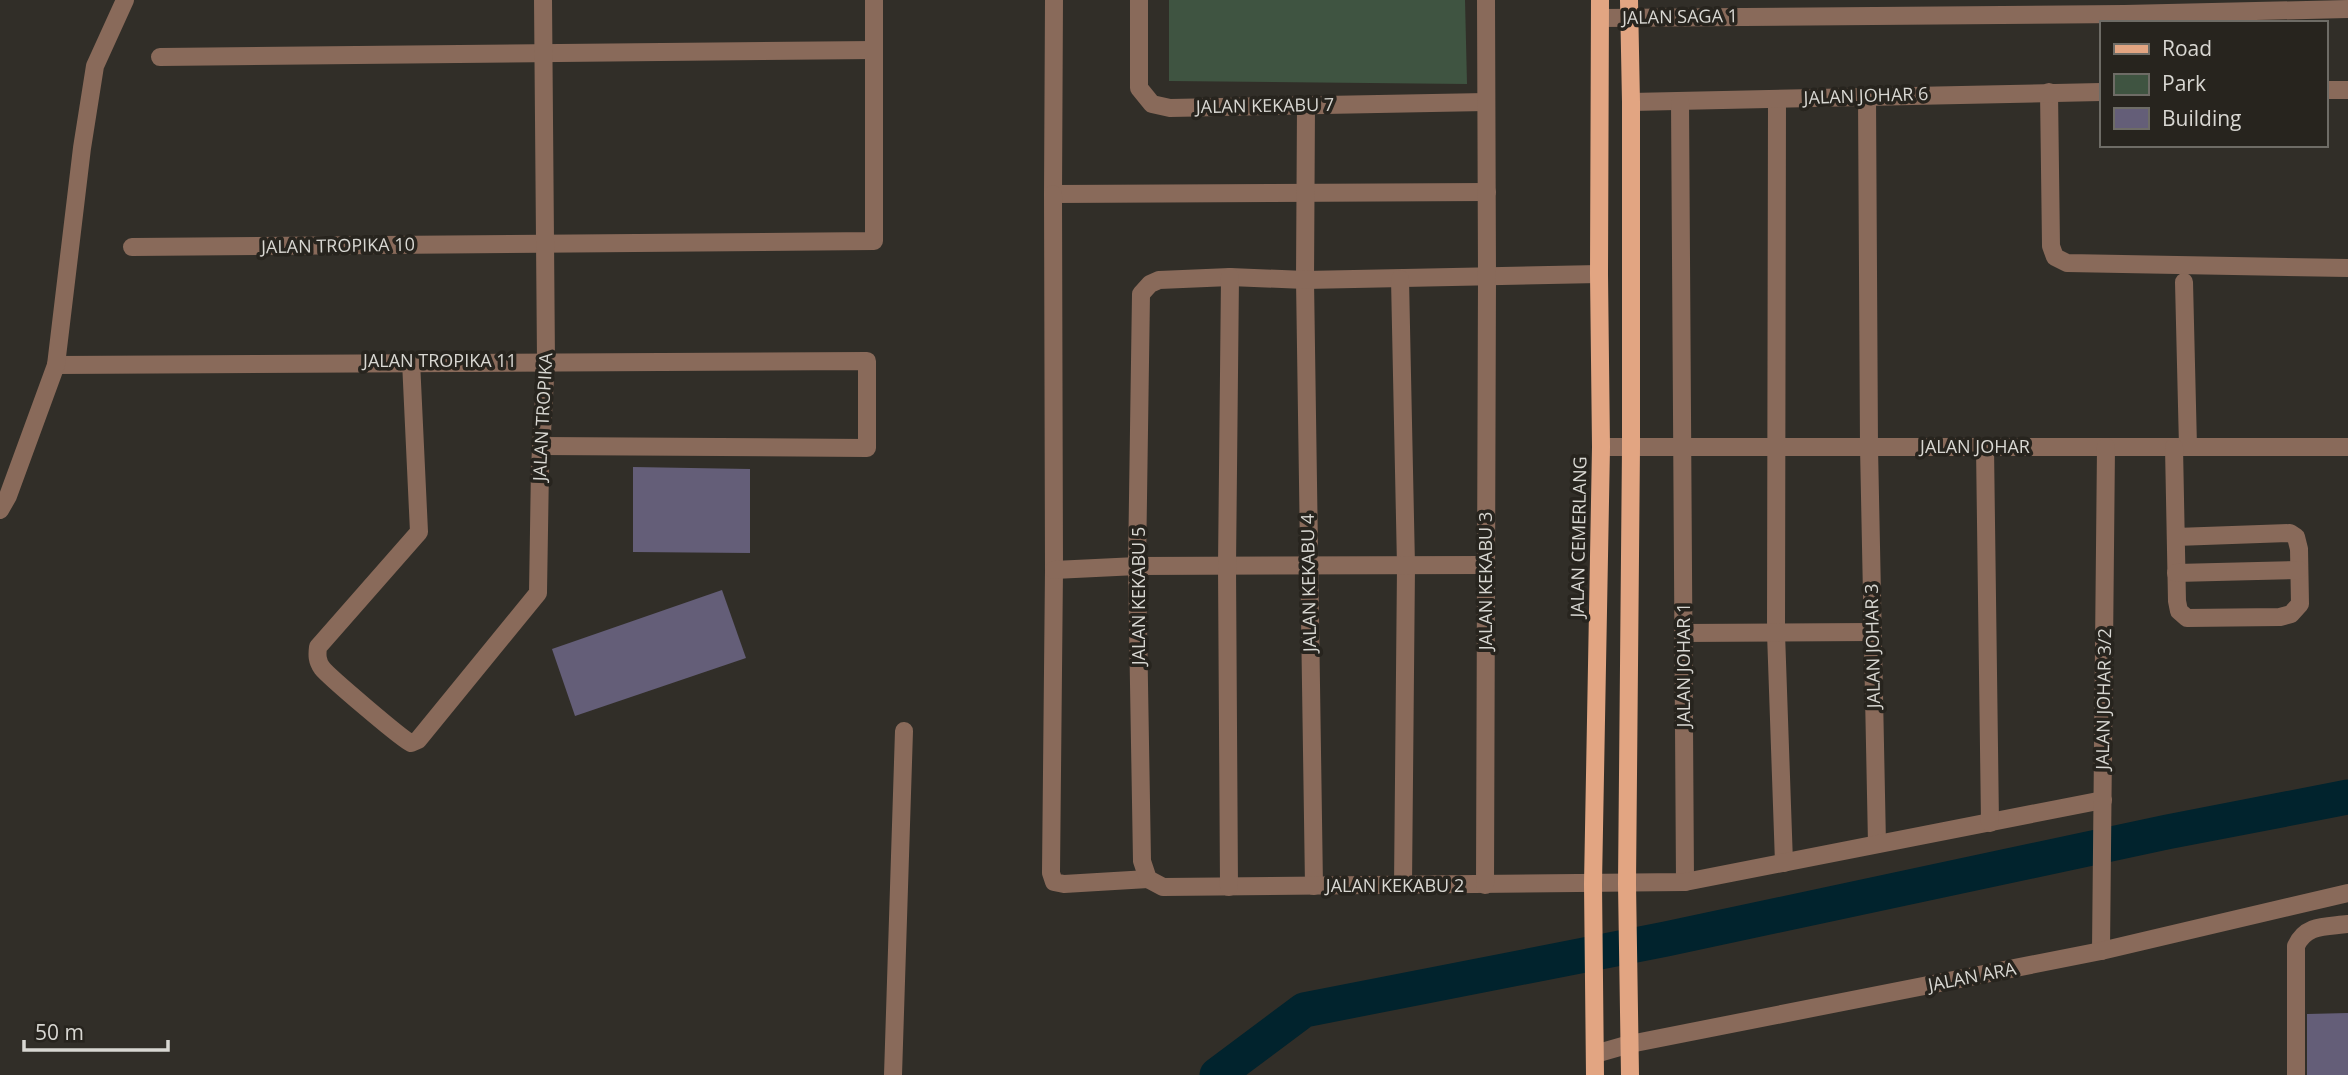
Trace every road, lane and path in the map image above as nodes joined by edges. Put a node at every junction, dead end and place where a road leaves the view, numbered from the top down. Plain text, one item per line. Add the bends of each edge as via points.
1 (125, 0) edge
2 (543, 0) edge
3 (874, 0) edge
4 (1054, 0) edge
5 (1139, 0) edge
6 (1486, 0) edge
7 (1629, 0) edge
8 (1600, 9) edge
9 (2348, 9) edge
10 (1629, 18) junction
11 (874, 50) junction
12 (543, 53) junction
13 (160, 57) dead end
14 (2327, 90) edge
15 (2348, 90) edge
16 (2049, 92) junction
17 (2100, 92) edge
18 (1867, 96) junction
19 (1777, 99) junction
20 (1486, 102) junction
21 (1680, 102) junction
22 (1631, 103) junction
23 (1306, 105) junction
24 (1305, 192) junction
25 (1487, 192) junction
26 (1053, 194) junction
27 (545, 244) junction
28 (132, 247) dead end
29 (2348, 268) edge
30 (1599, 274) junction
31 (1230, 277) junction
32 (1487, 277) junction
33 (1400, 279) junction
34 (1305, 280) junction
35 (2184, 282) dead end
36 (411, 361) junction
37 (546, 361) junction
38 (56, 365) junction
39 (541, 446) junction
40 (1601, 447) junction
41 (1632, 447) junction
42 (1682, 447) junction
43 (1777, 447) junction
44 (1869, 447) junction
45 (1985, 447) junction
46 (2106, 447) junction
47 (2181, 447) junction
48 (2348, 447) edge
49 (0, 510) edge
50 (2176, 537) junction
51 (1486, 565) junction
52 (1137, 566) junction
53 (1227, 566) junction
54 (1406, 566) junction
55 (1309, 567) junction
56 (1054, 570) junction
57 (2299, 570) junction
58 (2176, 573) junction
59 (1872, 632) junction
60 (1776, 633) junction
61 (1684, 634) junction
62 (904, 731) dead end
63 (2103, 800) junction
64 (1990, 822) junction
65 (1878, 844) junction
66 (1784, 863) junction
67 (1685, 882) junction
68 (1155, 883) junction
69 (1593, 884) junction
70 (1485, 885) junction
71 (1314, 886) junction
72 (1403, 886) junction
73 (1229, 887) junction
74 (1627, 893) junction
75 (2348, 893) edge
76 (2348, 924) edge
77 (2101, 951) junction
78 (1630, 1037) junction
79 (1595, 1054) junction
80 (893, 1075) edge
81 (1595, 1075) edge
82 (1630, 1075) edge
83 (2296, 1075) edge

1 - 38 street via 95,66
2 - 12 street, JALAN TROPIKA
3 - 11 street
4 - 26 street
5 - 23 street, JALAN KEKABU 7 via 1139,88 1152,104 1170,108
6 - 20 street, JALAN KEKABU 3
7 - 10 main road
8 - 10 street, JALAN SAGA 1
8 - 30 main road, JALAN CEMERLANG
9 - 10 street, JALAN SAGA 1
10 - 22 main road
11 - 12 street
11 - 27 street, JALAN TROPIKA 10 via 874,241
12 - 13 street
12 - 27 street, JALAN TROPIKA
14 - 15 street
16 - 17 street, JALAN JOHAR 6
16 - 18 street, JALAN JOHAR 6
16 - 29 street via 2051,246 2055,257 2067,263
18 - 19 street, JALAN JOHAR 6
18 - 44 street, JALAN JOHAR 3
19 - 21 street, JALAN JOHAR 6
19 - 43 street
20 - 23 street, JALAN KEKABU 7
20 - 25 street, JALAN KEKABU 3
21 - 22 street, JALAN JOHAR 6
21 - 42 street, JALAN JOHAR 1
22 - 41 main road
23 - 24 street, JALAN KEKABU 4
24 - 25 street
24 - 26 street
24 - 34 street, JALAN KEKABU 4
25 - 32 street, JALAN KEKABU 3
26 - 56 street
27 - 28 street, JALAN TROPIKA 10
27 - 37 street, JALAN TROPIKA
30 - 32 street
30 - 40 main road, JALAN CEMERLANG
31 - 34 street
31 - 52 street, JALAN KEKABU 5 via 1160,281 1141,294
31 - 53 street
32 - 33 street
32 - 51 street, JALAN KEKABU 3
33 - 34 street
33 - 54 street
34 - 55 street, JALAN KEKABU 4
35 - 47 street
36 - 37 street, JALAN TROPIKA 11
36 - 38 street, JALAN TROPIKA 11
36 - 39 street, JALAN TROPIKA via 419,532 318,647 317,656 323,669 403,740 418,740 538,593
37 - 39 street, JALAN TROPIKA
37 - 39 street, JALAN TROPIKA 11 via 867,360 867,448
38 - 49 street
40 - 41 street, JALAN JOHAR
40 - 69 main road, JALAN CEMERLANG
41 - 42 street, JALAN JOHAR
41 - 74 main road
42 - 43 street, JALAN JOHAR
42 - 61 street, JALAN JOHAR 1
43 - 44 street, JALAN JOHAR
43 - 60 street
44 - 45 street, JALAN JOHAR
44 - 59 street, JALAN JOHAR 3
45 - 46 street, JALAN JOHAR
45 - 64 street
46 - 47 street, JALAN JOHAR
46 - 63 street, JALAN JOHAR 3/2
47 - 48 street, JALAN JOHAR
47 - 50 street
50 - 57 street via 2290,533 2297,537
50 - 58 street
51 - 54 street
51 - 70 street, JALAN KEKABU 3
52 - 53 street
52 - 56 street
52 - 68 street, JALAN KEKABU 5 via 1142,861
53 - 55 street
53 - 73 street
54 - 55 street
54 - 72 street
55 - 71 street, JALAN KEKABU 4
56 - 68 street, JALAN KEKABU 2 via 1051,873 1054,882 1064,884
57 - 58 street
57 - 58 street via 2300,604 2280,617 2187,618 2179,611
59 - 60 street
59 - 65 street, JALAN JOHAR 3
60 - 61 street
60 - 66 street
61 - 67 street, JALAN JOHAR 1
62 - 80 street
63 - 64 street
63 - 77 street, JALAN JOHAR 3/2
64 - 65 street
65 - 66 street
66 - 67 street
67 - 74 street
68 - 73 street, JALAN KEKABU 2
69 - 70 street, JALAN KEKABU 2
69 - 74 street, JALAN KEKABU 2
69 - 79 main road, JALAN CEMERLANG
70 - 72 street, JALAN KEKABU 2
71 - 72 street, JALAN KEKABU 2
71 - 73 street, JALAN KEKABU 2
74 - 78 main road
75 - 77 street, JALAN ARA
76 - 83 street via 2314,928 2301,936 2296,946
77 - 78 street, JALAN ARA
78 - 79 street, JALAN ARA
78 - 82 main road
79 - 81 main road, JALAN CEMERLANG

